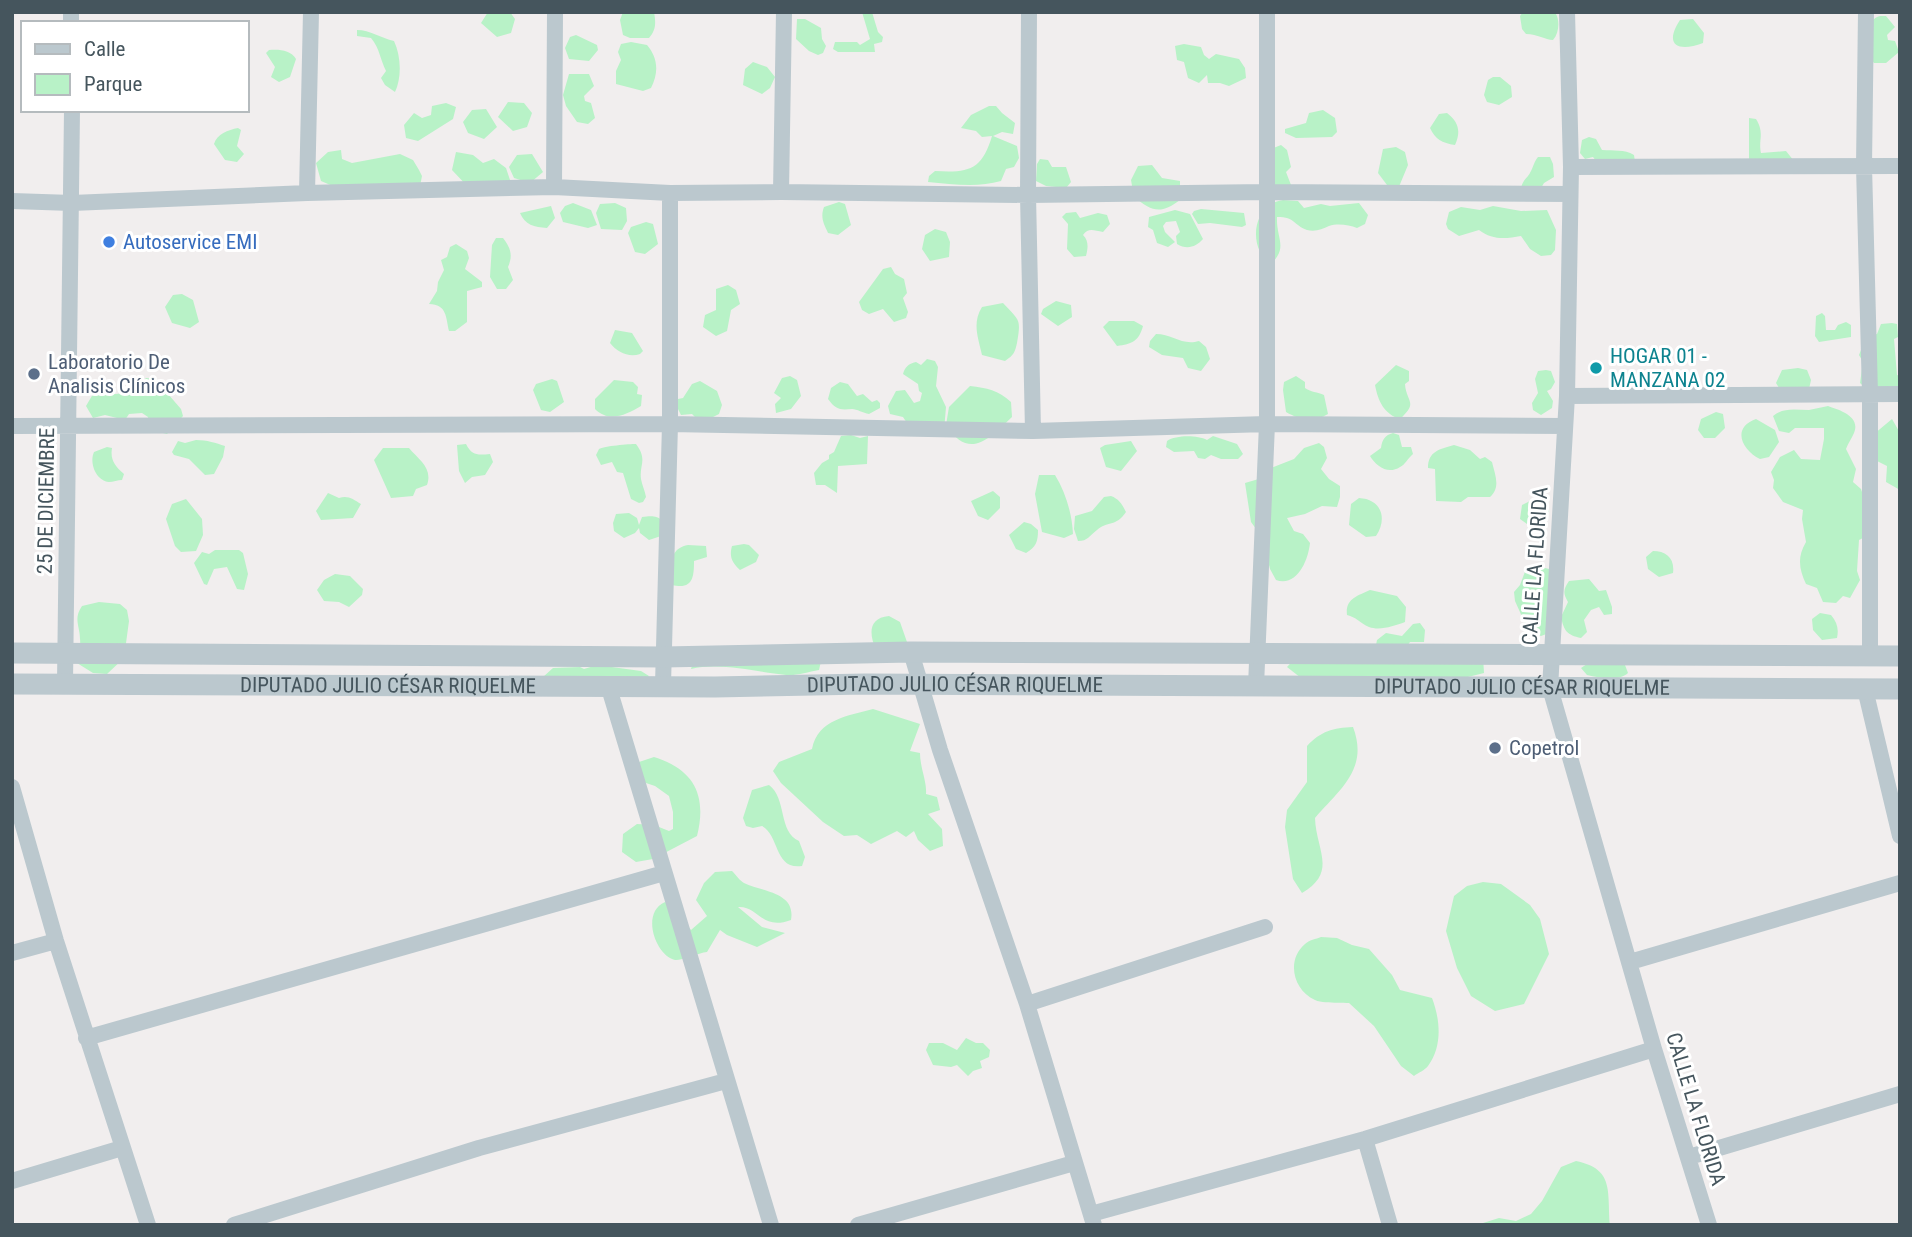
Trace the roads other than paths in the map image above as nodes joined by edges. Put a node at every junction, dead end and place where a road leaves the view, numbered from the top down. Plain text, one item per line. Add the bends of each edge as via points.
1 (311, 12) edge
2 (555, 12) edge
3 (784, 12) edge
4 (1029, 12) edge
5 (1267, 12) edge
6 (1567, 12) edge
7 (1866, 12) edge
8 (72, 112) edge
9 (1864, 166) junction
10 (1900, 166) edge
11 (1571, 167) junction
12 (554, 187) junction
13 (781, 192) junction
14 (1266, 192) junction
15 (307, 193) junction
16 (670, 193) junction
17 (1570, 194) junction
18 (1028, 195) junction
19 (12, 201) edge
20 (72, 203) junction
21 (1870, 394) junction
22 (1900, 394) edge
23 (1567, 396) junction
24 (670, 424) junction
25 (1267, 424) junction
26 (12, 426) edge
27 (68, 426) junction
28 (1565, 426) junction
29 (1033, 430) junction
30 (65, 652) junction
31 (911, 652) junction
32 (12, 653) edge
33 (1551, 654) junction
34 (1257, 655) junction
35 (1870, 656) junction
36 (1897, 656) edge
37 (664, 657) junction
38 (65, 683) junction
39 (12, 684) edge
40 (608, 685) junction
41 (663, 685) junction
42 (921, 685) junction
43 (1256, 686) junction
44 (1550, 688) junction
45 (1865, 689) junction
46 (1898, 689) edge
47 (12, 788) edge
48 (1900, 836) edge
49 (664, 873) junction
50 (1900, 883) edge
51 (1265, 927) dead end
52 (56, 941) junction
53 (12, 953) edge
54 (1630, 962) junction
55 (1027, 1004) junction
56 (86, 1038) junction
57 (1654, 1049) junction
58 (726, 1081) junction
59 (1900, 1094) edge
60 (1365, 1139) junction
61 (122, 1149) junction
62 (1689, 1157) junction
63 (1074, 1163) junction
64 (12, 1181) edge
65 (1093, 1219) edge
66 (148, 1225) edge
67 (234, 1225) edge
68 (771, 1225) edge
69 (858, 1225) edge
70 (1390, 1225) edge
71 (1709, 1225) edge

1 - 15 street
2 - 12 street
3 - 13 street
4 - 18 street
5 - 14 street
6 - 11 street, CALLE LA FLORIDA
7 - 9 street
8 - 20 street, 25 DE DICIEMBRE
9 - 10 street
9 - 11 street
9 - 21 street
11 - 17 street, CALLE LA FLORIDA
12 - 15 street
12 - 16 street
13 - 16 street
13 - 18 street
14 - 17 street
14 - 18 street
14 - 25 street
15 - 20 street
16 - 24 street
17 - 23 street, CALLE LA FLORIDA
18 - 29 street
19 - 20 street
20 - 27 street, 25 DE DICIEMBRE
21 - 22 street
21 - 23 street
21 - 35 street
23 - 28 street, CALLE LA FLORIDA
24 - 27 street
24 - 29 street
24 - 37 street
25 - 28 street
25 - 29 street
25 - 34 street
26 - 27 street
27 - 30 street, 25 DE DICIEMBRE
28 - 33 street, CALLE LA FLORIDA
30 - 32 street, DIPUTADO JULIO CÉSAR RIQUELME
30 - 37 street, DIPUTADO JULIO CÉSAR RIQUELME
30 - 38 street, 25 DE DICIEMBRE
31 - 34 street, DIPUTADO JULIO CÉSAR RIQUELME
31 - 37 street, DIPUTADO JULIO CÉSAR RIQUELME
31 - 42 street
33 - 34 street, DIPUTADO JULIO CÉSAR RIQUELME
33 - 35 street, DIPUTADO JULIO CÉSAR RIQUELME
33 - 44 street, CALLE LA FLORIDA
34 - 43 street
35 - 36 street, DIPUTADO JULIO CÉSAR RIQUELME
36 - 46 street
37 - 41 street
38 - 39 street, DIPUTADO JULIO CÉSAR RIQUELME
38 - 40 street, DIPUTADO JULIO CÉSAR RIQUELME
40 - 41 street, DIPUTADO JULIO CÉSAR RIQUELME
40 - 49 street
41 - 42 street, DIPUTADO JULIO CÉSAR RIQUELME
42 - 43 street, DIPUTADO JULIO CÉSAR RIQUELME
42 - 55 street
43 - 44 street, DIPUTADO JULIO CÉSAR RIQUELME
44 - 45 street, DIPUTADO JULIO CÉSAR RIQUELME
44 - 54 street, CALLE LA FLORIDA
45 - 46 street, DIPUTADO JULIO CÉSAR RIQUELME
45 - 48 street
47 - 52 street
49 - 56 street
49 - 58 street
50 - 54 street
51 - 55 street
52 - 53 street
52 - 56 street
54 - 57 street, CALLE LA FLORIDA
55 - 63 street
56 - 61 street
57 - 60 street
57 - 62 street, CALLE LA FLORIDA
58 - 67 street via 479,1148
58 - 68 street
59 - 62 street
60 - 65 street
60 - 70 street
61 - 64 street
61 - 66 street
62 - 71 street, CALLE LA FLORIDA
63 - 65 street
63 - 69 street

